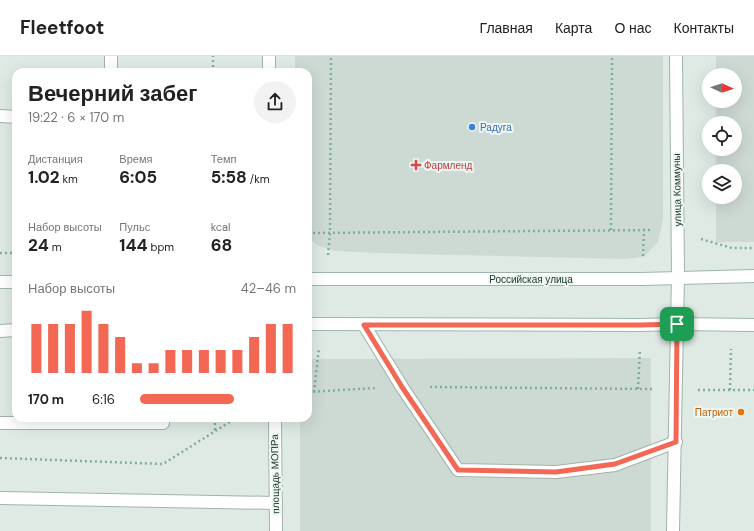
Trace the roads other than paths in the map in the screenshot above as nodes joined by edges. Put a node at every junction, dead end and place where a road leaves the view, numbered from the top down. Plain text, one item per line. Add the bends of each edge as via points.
1 (111, 56) edge
2 (269, 56) edge
3 (676, 56) edge
4 (111, 68) edge
5 (269, 68) edge
6 (0, 116) edge
7 (12, 117) edge
8 (754, 276) edge
9 (678, 278) junction
10 (312, 279) edge
11 (0, 282) edge
12 (12, 282) edge
13 (312, 324) edge
14 (677, 324) junction
15 (364, 325) junction
16 (754, 325) edge
17 (12, 330) edge
18 (0, 331) edge
19 (274, 422) edge
20 (0, 423) edge
21 (163, 423) dead end
22 (676, 442) junction
23 (0, 498) edge
24 (276, 503) junction
25 (276, 531) edge
26 (673, 531) edge

1 - 4 main road
2 - 5 main road
3 - 9 main road, улица Коммуны
6 - 7 main road
8 - 9 main road, Российская улица
9 - 10 main road, Российская улица
9 - 14 main road, улица Коммуны
11 - 12 main road
13 - 15 main road
14 - 15 main road
14 - 16 main road
14 - 22 main road
15 - 22 main road via 458,470 556,472 615,464
17 - 18 main road
19 - 24 main road, площадь МОПРа
20 - 21 main road
22 - 26 main road
23 - 24 main road
24 - 25 main road, площадь МОПРа

